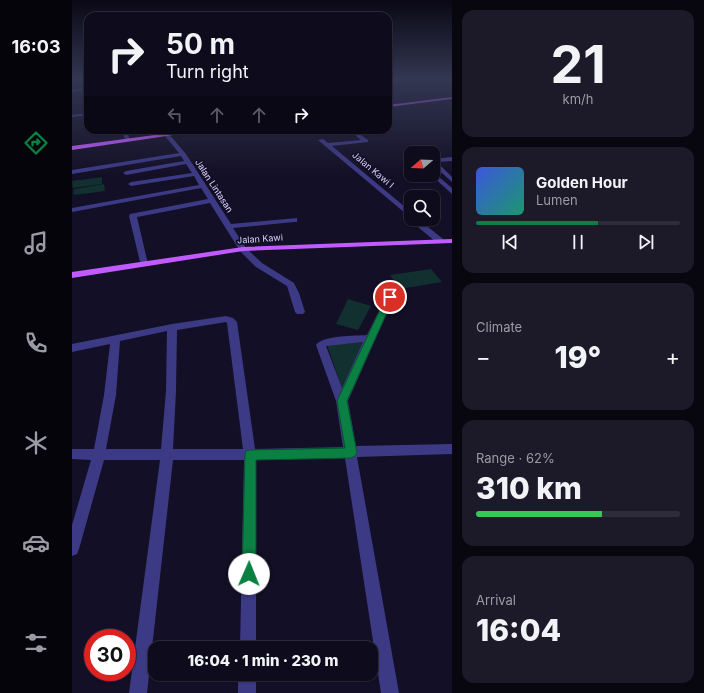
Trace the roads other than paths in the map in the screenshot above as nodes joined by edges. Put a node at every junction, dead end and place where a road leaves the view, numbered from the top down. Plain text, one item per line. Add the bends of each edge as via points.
1 (73, 113) edge
2 (84, 114) edge
3 (126, 134) edge
4 (175, 134) edge
5 (356, 134) edge
6 (168, 135) junction
7 (347, 136) dead end
8 (128, 140) junction
9 (327, 145) junction
10 (72, 148) edge
11 (183, 154) junction
12 (452, 159) edge
13 (440, 161) edge
14 (188, 162) junction
15 (440, 169) edge
16 (72, 172) edge
17 (126, 173) dead end
18 (196, 174) junction
19 (452, 180) edge
20 (440, 181) edge
21 (131, 184) dead end
22 (204, 186) junction
23 (452, 192) edge
24 (213, 200) junction
25 (72, 210) edge
26 (404, 210) edge
27 (294, 220) dead end
28 (229, 226) junction
29 (422, 226) edge
30 (440, 241) junction
31 (452, 241) edge
32 (243, 249) junction
33 (144, 264) junction
34 (72, 275) edge
35 (390, 297) dead end
36 (300, 312) dead end
37 (172, 327) junction
38 (370, 338) junction
39 (115, 339) junction
40 (72, 348) edge
41 (342, 401) junction
42 (452, 449) edge
43 (351, 453) junction
44 (72, 454) edge
45 (99, 454) junction
46 (167, 455) junction
47 (250, 455) junction
48 (72, 549) edge
49 (248, 641) edge
50 (248, 681) edge
51 (138, 693) edge
52 (247, 693) edge
53 (390, 693) edge

1 - 2 street
3 - 8 street
4 - 6 main road
5 - 9 street via 366,141
6 - 8 main road
6 - 11 street, Jalan Lintasan
7 - 9 street, Jalan Kawi I via 321,140
8 - 10 main road
9 - 26 street, Jalan Kawi I
11 - 14 street, Jalan Lintasan
11 - 16 street
12 - 13 street
14 - 17 street
14 - 18 street, Jalan Lintasan
15 - 19 street
18 - 21 street
18 - 22 street, Jalan Lintasan
20 - 23 street
22 - 24 street, Jalan Lintasan
22 - 25 street
24 - 28 street, Jalan Lintasan
24 - 33 street via 133,216
27 - 28 street
28 - 32 street, Jalan Lintasan
29 - 30 street
30 - 31 main road, Jalan Kawi
30 - 32 main road, Jalan Kawi
32 - 33 main road, Jalan Kawi
32 - 36 street, Jalan Lintasan via 259,265 291,285
33 - 34 main road, Jalan Kawi
35 - 38 street
37 - 39 street
37 - 46 street
37 - 47 street via 226,319 232,322
38 - 41 street
38 - 41 street via 326,342 322,345
39 - 40 street
39 - 45 street via 110,395
41 - 43 street
42 - 43 street
43 - 47 street
43 - 53 street
44 - 45 street
45 - 46 street
45 - 48 street
46 - 47 street
46 - 51 street
47 - 49 street
50 - 52 street

